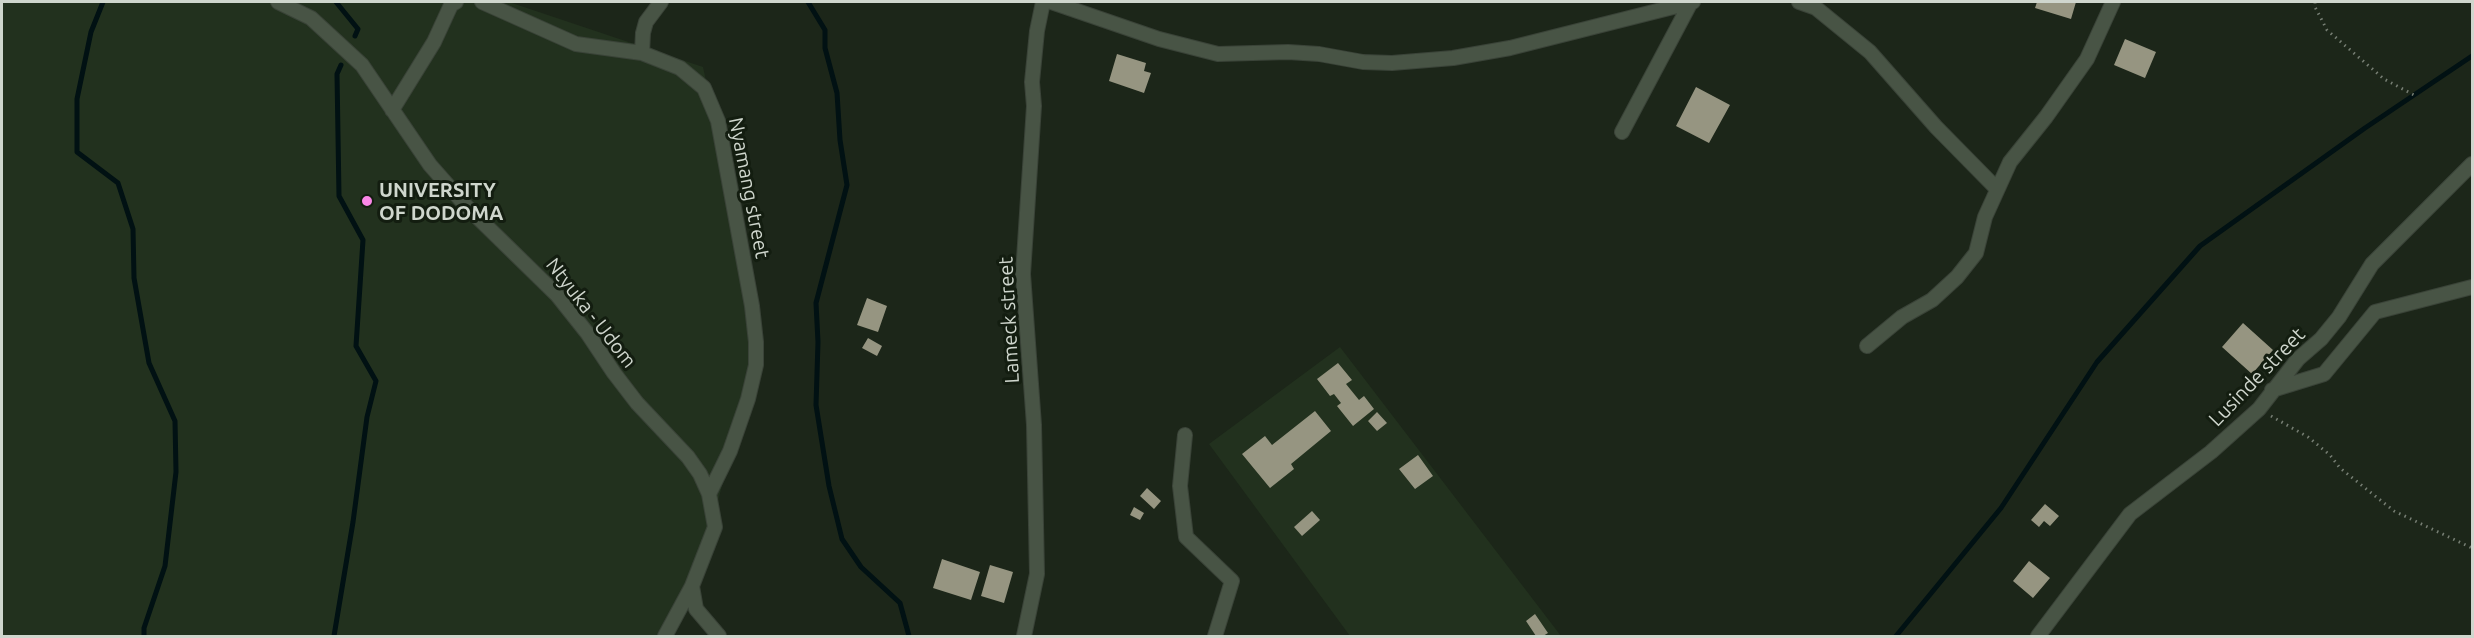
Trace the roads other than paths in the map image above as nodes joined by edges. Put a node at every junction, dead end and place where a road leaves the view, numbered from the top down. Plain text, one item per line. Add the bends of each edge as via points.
1 (278, 2) edge
2 (456, 2) edge
3 (482, 2) edge
4 (661, 2) edge
5 (1043, 2) edge
6 (1051, 2) edge
7 (1692, 2) edge
8 (1799, 2) edge
9 (2113, 2) edge
10 (642, 52) junction
11 (392, 110) junction
12 (1622, 132) dead end
13 (2472, 164) edge
14 (1996, 188) junction
15 (2472, 287) edge
16 (1867, 346) dead end
17 (2271, 390) junction
18 (1185, 435) dead end
19 (710, 494) junction
20 (692, 586) junction
21 (2045, 634) edge
22 (665, 636) edge
23 (718, 636) edge
24 (1024, 636) edge
25 (1215, 636) edge

1 - 11 street, Ntyuka - Udom via 311,18 338,41 362,64
2 - 11 street
3 - 10 street, Nyamang street via 576,44
4 - 10 street via 646,22
5 - 24 street, Lameck street via 1032,82 1034,106 1023,274 1034,425 1037,563
6 - 7 street via 1159,39 1218,54 1288,52 1392,63 1510,48
7 - 12 street
8 - 14 street via 1816,8 1870,52
9 - 14 street via 2087,59 2010,162
10 - 19 street, Nyamang street via 680,68 704,88 718,121 752,306 756,365 730,452
11 - 19 street, Ntyuka - Udom via 430,165 460,199 557,295 637,403 688,457
13 - 17 street, Lusinde street via 2372,264 2339,317
14 - 16 street via 1976,253 1957,277 1932,300 1902,317
15 - 17 street via 2375,312 2324,374
17 - 21 street, Lusinde street via 2259,409 2211,452 2130,514
18 - 25 street via 1180,486 1186,537 1232,581
19 - 20 street, Ntyuka - Udom via 715,527
20 - 22 street, Ntyuka - Udom
20 - 23 street via 696,609

